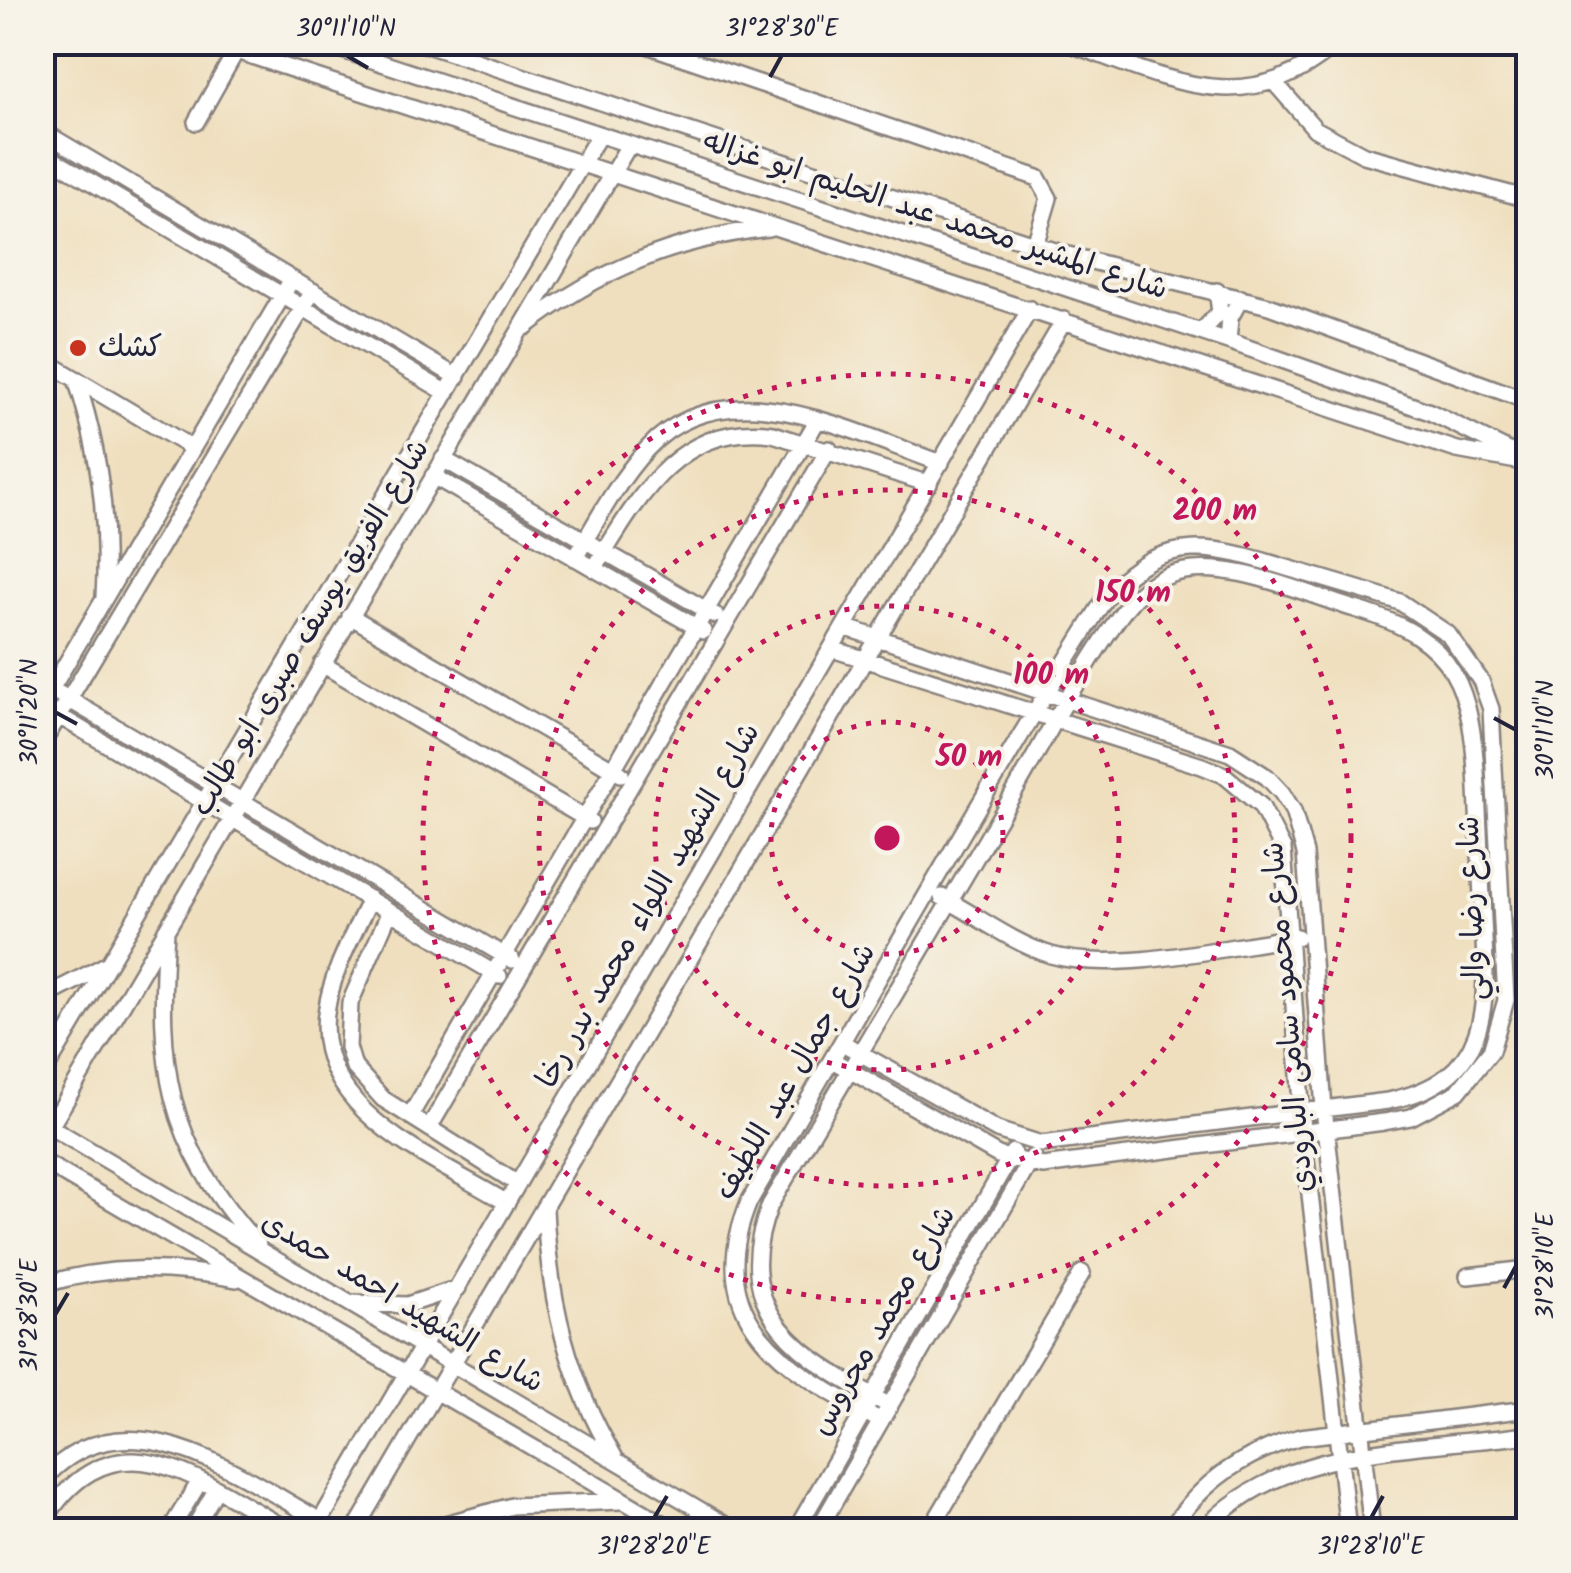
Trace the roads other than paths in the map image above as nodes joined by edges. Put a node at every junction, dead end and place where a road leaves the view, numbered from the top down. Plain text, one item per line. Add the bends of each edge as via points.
1 (210, 42) edge
2 (318, 42) edge
3 (418, 42) edge
4 (638, 42) edge
5 (1064, 42) edge
6 (1338, 42) edge
7 (236, 51) junction
8 (1275, 83) junction
9 (196, 122) dead end
10 (42, 131) edge
11 (599, 135) junction
12 (629, 144) junction
13 (42, 153) edge
14 (582, 164) junction
15 (612, 173) junction
16 (1528, 199) edge
17 (776, 227) junction
18 (1034, 245) junction
19 (292, 279) junction
20 (312, 291) junction
21 (1217, 291) junction
22 (282, 296) junction
23 (1241, 298) junction
24 (302, 308) junction
25 (1030, 309) junction
26 (1064, 320) junction
27 (1201, 332) junction
28 (518, 333) junction
29 (1228, 341) junction
30 (42, 358) edge
31 (457, 376) junction
32 (76, 379) junction
33 (447, 393) junction
34 (1528, 400) edge
35 (817, 420) junction
36 (807, 442) junction
37 (192, 448) junction
38 (829, 449) junction
39 (443, 459) junction
40 (1528, 462) edge
41 (941, 463) junction
42 (432, 476) junction
43 (928, 484) junction
44 (170, 487) junction
45 (189, 498) junction
46 (585, 540) junction
47 (605, 552) junction
48 (575, 558) junction
49 (1286, 568) junction
50 (594, 569) junction
51 (1282, 587) junction
52 (104, 600) junction
53 (707, 610) junction
54 (350, 616) junction
55 (727, 622) junction
56 (697, 628) junction
57 (844, 628) junction
58 (717, 638) junction
59 (878, 639) junction
60 (832, 650) junction
61 (866, 660) junction
62 (322, 664) junction
63 (1047, 695) junction
64 (45, 699) edge
65 (69, 700) junction
66 (1068, 702) junction
67 (1035, 715) junction
68 (60, 716) junction
69 (1057, 722) junction
70 (42, 744) edge
71 (614, 770) junction
72 (633, 781) junction
73 (216, 786) junction
74 (241, 801) junction
75 (206, 802) junction
76 (231, 817) junction
77 (585, 818) junction
78 (1499, 822) junction
79 (1478, 823) junction
80 (604, 830) junction
81 (932, 891) junction
82 (370, 899) junction
83 (950, 901) junction
84 (390, 911) junction
85 (166, 927) junction
86 (1311, 936) junction
87 (1290, 938) junction
88 (504, 956) junction
89 (111, 962) junction
90 (524, 967) junction
91 (494, 973) junction
92 (514, 984) junction
93 (42, 998) edge
94 (842, 1043) junction
95 (860, 1053) junction
96 (832, 1060) junction
97 (850, 1070) junction
98 (42, 1076) edge
99 (1324, 1109) junction
100 (1302, 1112) junction
101 (410, 1116) junction
102 (429, 1128) junction
103 (45, 1130) edge
104 (1326, 1130) junction
105 (1304, 1132) junction
106 (1020, 1140) junction
107 (1041, 1144) junction
108 (1009, 1159) junction
109 (42, 1161) edge
110 (1029, 1164) junction
111 (518, 1184) junction
112 (507, 1203) junction
113 (545, 1206) junction
114 (1339, 1250) junction
115 (1315, 1253) junction
116 (267, 1256) junction
117 (1528, 1269) edge
118 (1082, 1274) dead end
119 (1468, 1276) dead end
120 (250, 1282) junction
121 (42, 1285) edge
122 (458, 1288) junction
123 (344, 1301) junction
124 (422, 1348) junction
125 (452, 1365) junction
126 (407, 1374) junction
127 (436, 1392) junction
128 (873, 1396) junction
129 (890, 1406) junction
130 (1528, 1409) edge
131 (864, 1412) junction
132 (881, 1421) junction
133 (1359, 1430) junction
134 (1334, 1433) junction
135 (1528, 1434) edge
136 (185, 1448) junction
137 (1362, 1456) junction
138 (1338, 1460) junction
139 (617, 1461) junction
140 (176, 1468) junction
141 (42, 1481) edge
142 (200, 1481) junction
143 (216, 1490) junction
144 (623, 1501) junction
145 (42, 1524) edge
146 (318, 1526) edge
147 (170, 1530) edge
148 (193, 1530) edge
149 (288, 1530) edge
150 (355, 1530) edge
151 (422, 1530) edge
152 (674, 1530) edge
153 (734, 1530) edge
154 (796, 1530) edge
155 (818, 1530) edge
156 (930, 1530) edge
157 (1170, 1530) edge
158 (1204, 1530) edge
159 (1348, 1530) edge
160 (1372, 1530) edge

1 - 7 street
2 - 11 street, شارع المشير محمد عبد الحليم ابو غزاله
3 - 18 street, شارع المشير محمد عبد الحليم ابو غزاله
4 - 18 street via 1038,178 1049,198
5 - 8 street via 1199,87
6 - 8 street
7 - 9 street
7 - 14 street
8 - 16 street via 1315,129 1364,154
10 - 19 street
11 - 12 street, شارع المشير محمد عبد الحليم ابو غزاله
11 - 14 street, شارع الفريق يوسف صبرى ابو طالب
12 - 15 street, شارع الفريق يوسف صبرى ابو طالب
12 - 27 street, شارع المشير محمد عبد الحليم ابو غزاله
13 - 22 street
14 - 15 street
14 - 31 street, شارع الفريق يوسف صبرى ابو طالب
15 - 17 street
15 - 28 street, شارع الفريق يوسف صبرى ابو طالب
17 - 25 street
17 - 28 street via 682,244 612,270
18 - 21 street, شارع المشير محمد عبد الحليم ابو غزاله
19 - 20 street
19 - 22 street
20 - 24 street
20 - 31 street
21 - 23 street, شارع المشير محمد عبد الحليم ابو غزاله
21 - 27 street via 1217,318
22 - 24 street
22 - 37 street
23 - 29 street
23 - 34 street, شارع المشير محمد عبد الحليم ابو غزاله
24 - 33 street
24 - 45 street
25 - 26 street
25 - 41 street, شارع الشهيد اللواء محمد بدر رخا
26 - 40 street via 1458,450
26 - 59 street, شارع الشهيد اللواء محمد بدر رخا
27 - 29 street, شارع المشير محمد عبد الحليم ابو غزاله
28 - 39 street, شارع الفريق يوسف صبرى ابو طالب
29 - 40 street, شارع المشير محمد عبد الحليم ابو غزاله via 1430,412
30 - 32 street
31 - 33 street, شارع الفريق يوسف صبرى ابو طالب
32 - 37 street
32 - 52 street via 106,510
33 - 73 street, شارع الفريق يوسف صبرى ابو طالب
35 - 36 street
35 - 41 street
35 - 46 street via 744,406 679,422 645,450
36 - 38 street
36 - 47 street via 747,432 686,450 648,485
36 - 53 street
37 - 44 street
38 - 43 street
38 - 55 street
39 - 42 street, شارع الفريق يوسف صبرى ابو طالب
39 - 46 street
41 - 43 street, شارع الشهيد اللواء محمد بدر رخا
42 - 48 street
42 - 54 street, شارع الفريق يوسف صبرى ابو طالب
43 - 57 street, شارع الشهيد اللواء محمد بدر رخا
44 - 45 street
44 - 52 street
45 - 65 street
46 - 47 street
46 - 48 street
47 - 50 street
47 - 53 street
48 - 50 street
49 - 51 street
49 - 63 street, شارع رضا والي via 1204,547 1140,564 1108,594
49 - 78 street, شارع رضا والي via 1400,602 1458,645 1482,681 1490,709
50 - 56 street
51 - 66 street, شارع رضا والي via 1204,568 1153,584 1126,607
51 - 79 street, شارع رضا والي via 1391,619 1450,664 1470,708
52 - 64 street
53 - 55 street
53 - 56 street
54 - 62 street, شارع الفريق يوسف صبرى ابو طالب
54 - 71 street
55 - 58 street
56 - 58 street
56 - 71 street
57 - 59 street, شارع محمود سامى البارودي
57 - 60 street, شارع الشهيد اللواء محمد بدر رخا
58 - 72 street
59 - 61 street, شارع الشهيد اللواء محمد بدر رخا
59 - 63 street, شارع محمود سامى البارودي
60 - 61 street, شارع محمود سامى البارودي
60 - 111 street, شارع الشهيد اللواء محمد بدر رخا
61 - 67 street, شارع محمود سامى البارودي
61 - 113 street, شارع الشهيد اللواء محمد بدر رخا
62 - 74 street, شارع الفريق يوسف صبرى ابو طالب
62 - 77 street
63 - 66 street, شارع محمود سامى البارودي
63 - 67 street, شارع رضا والي
64 - 65 street
64 - 68 street
65 - 68 street
65 - 73 street
66 - 69 street, شارع رضا والي
66 - 86 street, شارع محمود سامى البارودي via 1230,753 1267,777 1301,832
67 - 69 street, شارع محمود سامى البارودي
67 - 81 street, شارع جمال عبد اللطيف
68 - 70 street
68 - 75 street
69 - 83 street, شارع جمال عبد اللطيف
69 - 87 street, شارع محمود سامى البارودي via 1202,766 1244,789 1283,849
71 - 72 street
71 - 77 street
72 - 80 street
73 - 74 street
73 - 75 street, شارع الفريق يوسف صبرى ابو طالب
74 - 76 street, شارع الفريق يوسف صبرى ابو طالب
74 - 88 street
75 - 76 street
75 - 89 street, شارع الفريق يوسف صبرى ابو طالب
76 - 82 street
76 - 85 street, شارع الفريق يوسف صبرى ابو طالب
77 - 80 street
77 - 88 street
78 - 79 street
78 - 104 street, شارع رضا والي via 1506,1000 1491,1051 1436,1107
79 - 99 street, شارع رضا والي via 1487,998 1472,1048 1437,1085 1413,1096
80 - 90 street
81 - 83 street
81 - 94 street, شارع جمال عبد اللطيف
82 - 84 street
82 - 112 street via 326,1009 327,1046 338,1081 372,1119
83 - 87 street via 1070,960
83 - 95 street, شارع جمال عبد اللطيف
84 - 91 street
84 - 101 street via 350,1003 348,1047 366,1084
85 - 103 street, شارع الفريق يوسف صبرى ابو طالب
85 - 116 street via 162,1038 176,1115 210,1186
86 - 87 street
86 - 99 street, شارع محمود سامى البارودي
87 - 100 street, شارع محمود سامى البارودي
88 - 90 street
88 - 91 street
89 - 93 street
89 - 98 street, شارع الفريق يوسف صبرى ابو طالب
90 - 92 street
91 - 92 street
91 - 101 street
92 - 102 street
94 - 95 street, شارع رضا والي
94 - 96 street, شارع جمال عبد اللطيف
95 - 97 street, شارع جمال عبد اللطيف
95 - 106 street, شارع رضا والي
96 - 97 street, شارع رضا والي
96 - 131 street, شارع جمال عبد اللطيف via 749,1202 736,1278 755,1332 773,1354
97 - 108 street, شارع رضا والي
97 - 128 street, شارع جمال عبد اللطيف via 770,1204 758,1274 763,1299 789,1342
99 - 100 street, شارع رضا والي
99 - 104 street, شارع محمود سامى البارودي
100 - 105 street, شارع محمود سامى البارودي
100 - 107 street, شارع رضا والي
101 - 102 street
102 - 111 street
103 - 116 street, شارع الشهيد احمد حمدى
104 - 105 street, شارع رضا والي
104 - 114 street, شارع محمود سامى البارودي
105 - 110 street, شارع رضا والي via 1057,1166
105 - 115 street, شارع محمود سامى البارودي
106 - 107 street, شارع رضا والي
106 - 108 street, شارع محمد محروس
107 - 110 street, شارع محمد محروس
108 - 110 street, شارع رضا والي
108 - 128 street, شارع محمد محروس
109 - 120 street, شارع الشهيد احمد حمدى
110 - 129 street, شارع محمد محروس
111 - 112 street, شارع الشهيد اللواء محمد بدر رخا
112 - 122 street, شارع الشهيد اللواء محمد بدر رخا
113 - 125 street, شارع الشهيد اللواء محمد بدر رخا
113 - 139 street via 562,1340
114 - 115 street
114 - 133 street, شارع محمود سامى البارودي
115 - 134 street, شارع محمود سامى البارودي
116 - 123 street, شارع الشهيد احمد حمدى
117 - 119 street
118 - 156 street
120 - 121 street via 159,1268
120 - 126 street, شارع الشهيد احمد حمدى
122 - 123 street via 407,1304
122 - 124 street, شارع الشهيد اللواء محمد بدر رخا
123 - 124 street, شارع الشهيد احمد حمدى
124 - 125 street, شارع الشهيد احمد حمدى
124 - 126 street, شارع الشهيد اللواء محمد بدر رخا
125 - 127 street, شارع الشهيد اللواء محمد بدر رخا
125 - 139 street, شارع الشهيد احمد حمدى
126 - 127 street, شارع الشهيد احمد حمدى
126 - 146 street, شارع الشهيد اللواء محمد بدر رخا
127 - 144 street, شارع الشهيد احمد حمدى
127 - 150 street, شارع الشهيد اللواء محمد بدر رخا
128 - 129 street, شارع جمال عبد اللطيف
128 - 131 street, شارع محمد محروس
129 - 132 street, شارع محمد محروس
130 - 133 street
131 - 132 street, شارع جمال عبد اللطيف
131 - 154 street, شارع محمد محروس
132 - 155 street, شارع محمد محروس
133 - 134 street
133 - 137 street, شارع محمود سامى البارودي
134 - 138 street, شارع محمود سامى البارودي
134 - 157 street via 1245,1457 1199,1493
135 - 137 street
136 - 140 street
136 - 141 street via 144,1438 101,1443
136 - 146 street
137 - 138 street
137 - 160 street, شارع محمود سامى البارودي
138 - 158 street via 1263,1482
138 - 159 street, شارع محمود سامى البارودي
139 - 153 street, شارع الشهيد احمد حمدى
140 - 142 street
140 - 145 street via 142,1461 91,1470 64,1490
142 - 143 street
142 - 147 street
143 - 148 street
143 - 149 street
144 - 151 street via 512,1506
144 - 152 street, شارع الشهيد احمد حمدى

